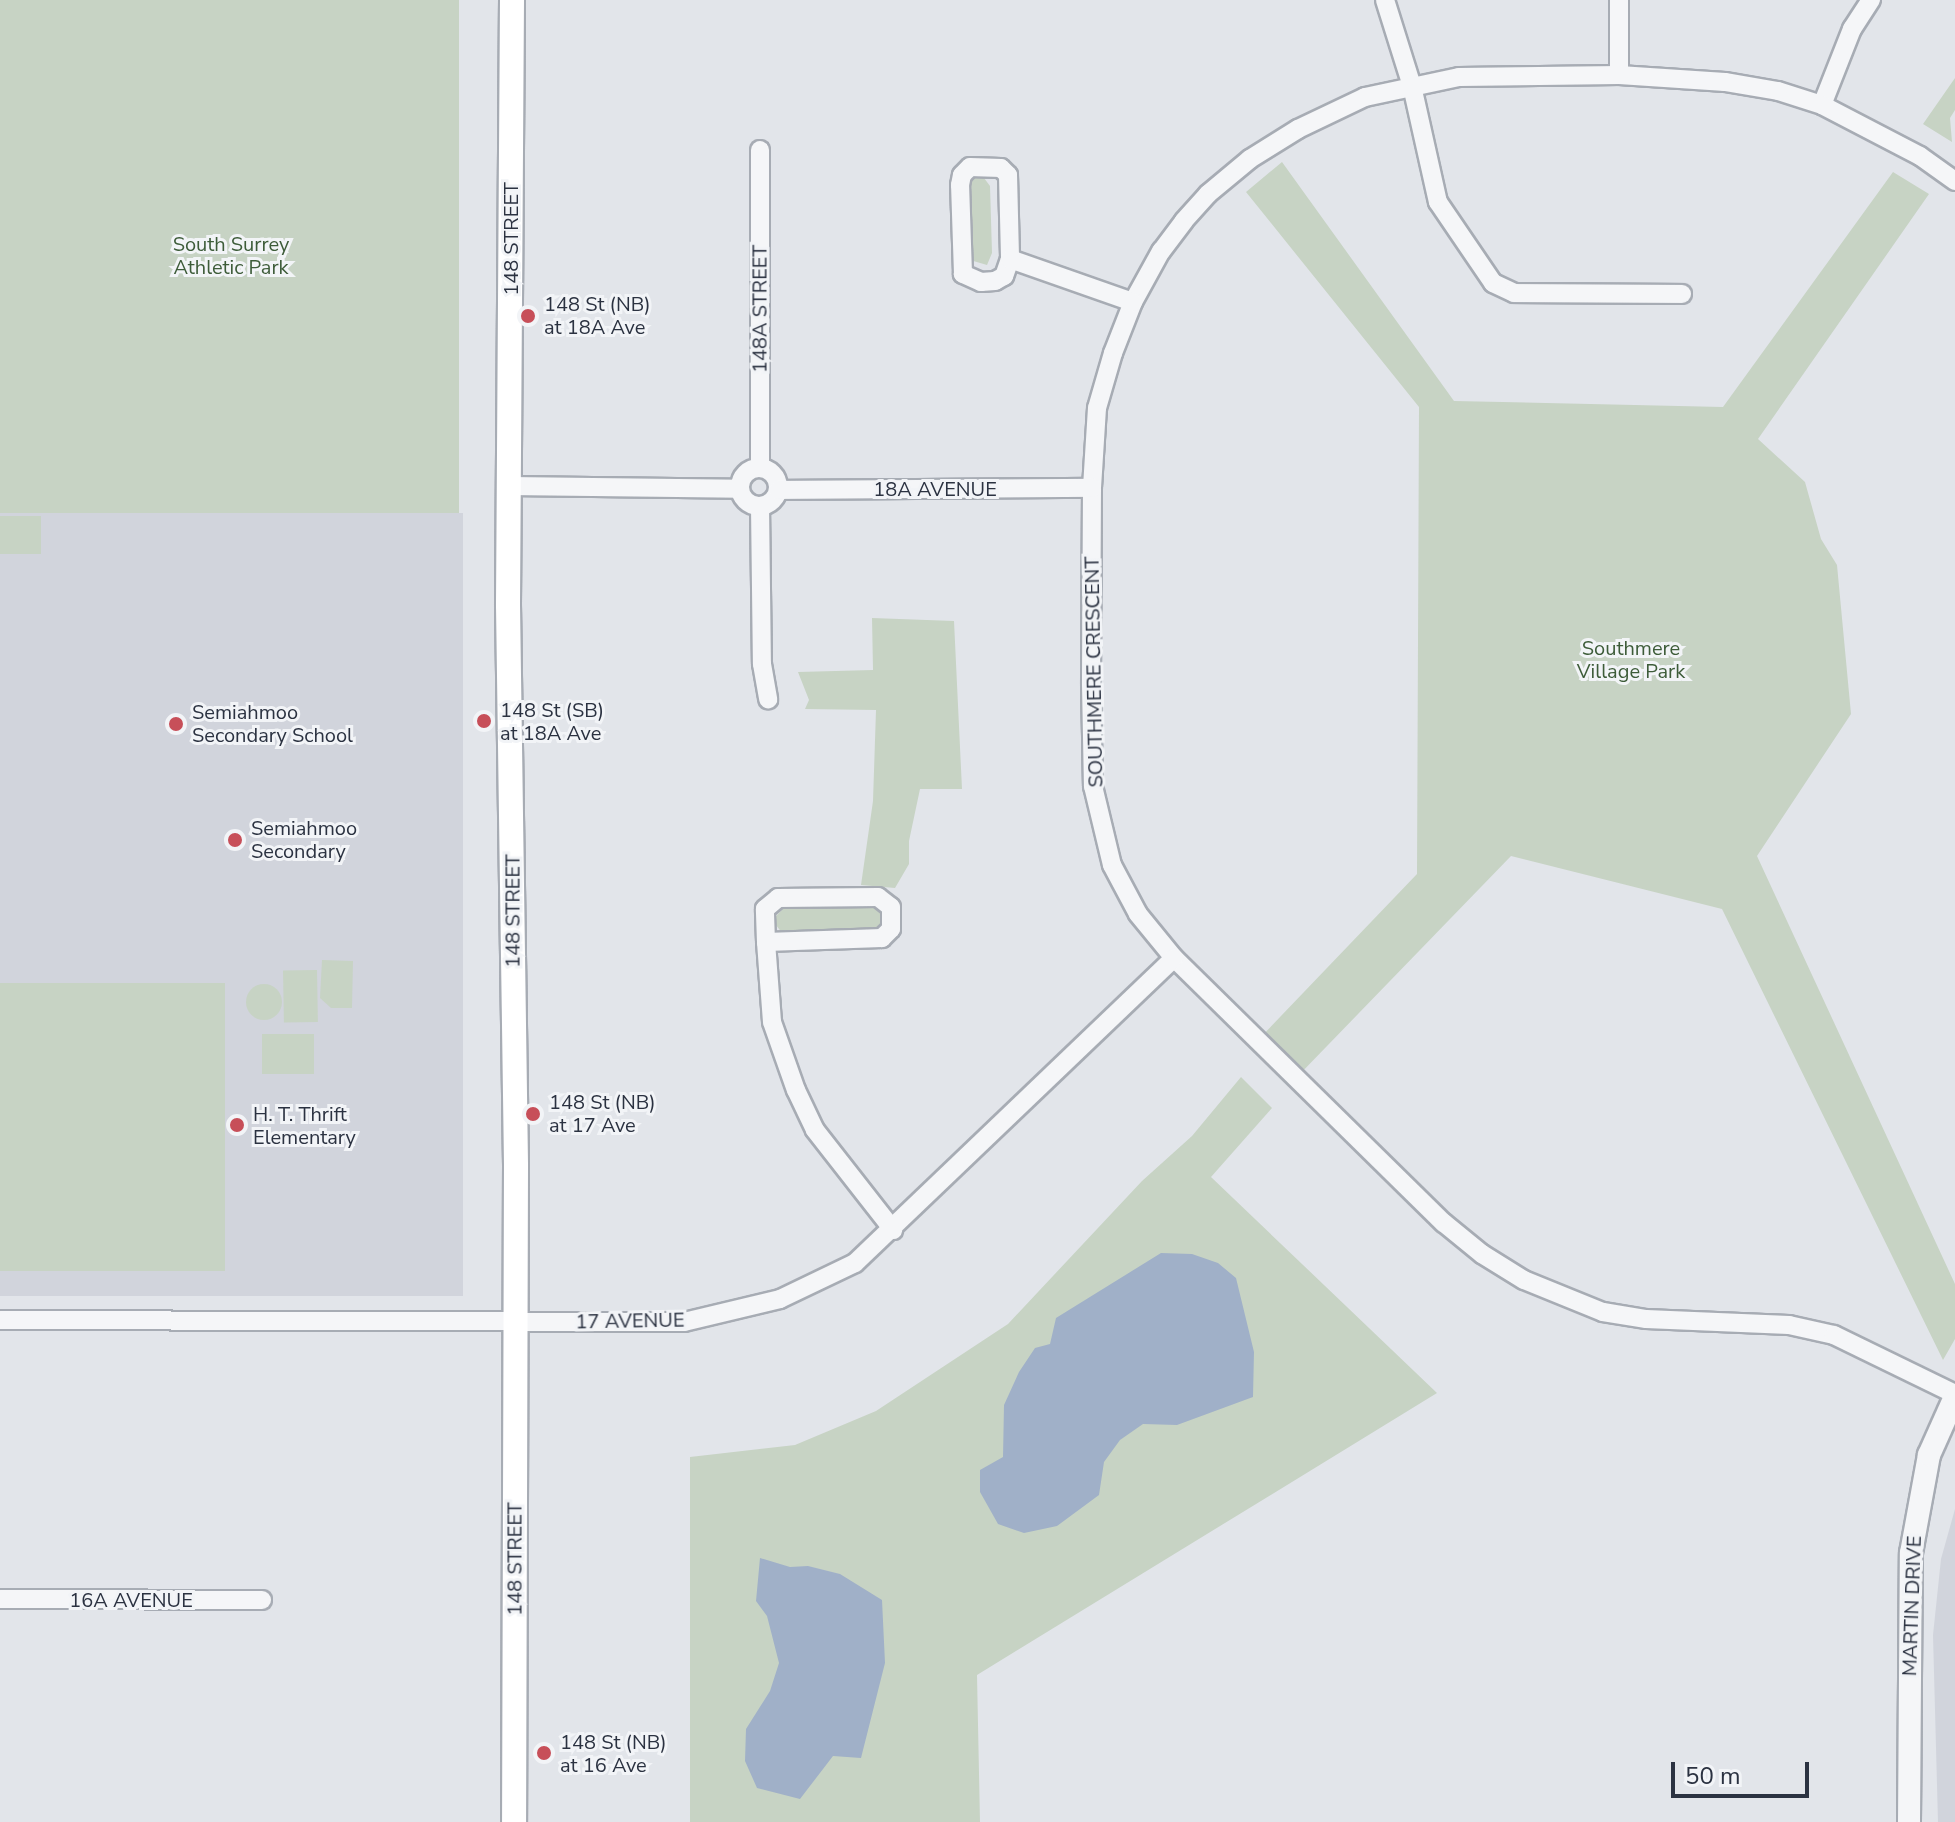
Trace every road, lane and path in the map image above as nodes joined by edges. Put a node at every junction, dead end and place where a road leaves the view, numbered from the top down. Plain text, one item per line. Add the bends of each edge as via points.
1 (512, 0) edge
2 (1385, 0) edge
3 (1619, 0) edge
4 (1871, 0) edge
5 (1619, 75) junction
6 (1412, 86) junction
7 (1822, 105) junction
8 (760, 150) dead end
9 (1955, 181) edge
10 (1010, 259) junction
11 (1682, 294) dead end
12 (1133, 302) junction
13 (760, 468) junction
14 (509, 486) junction
15 (1092, 488) junction
16 (740, 489) junction
17 (778, 490) junction
18 (760, 506) junction
19 (768, 699) dead end
20 (766, 942) junction
21 (1174, 958) junction
22 (893, 1230) junction
23 (0, 1320) edge
24 (516, 1322) junction
25 (1955, 1395) edge
26 (0, 1599) edge
27 (262, 1600) dead end
28 (514, 1822) edge
29 (1909, 1822) edge

1 - 14 main road, 148 STREET
2 - 6 street
3 - 5 street
4 - 7 street via 1852,29
5 - 6 street, SOUTHMERE CRESCENT via 1459,77
5 - 7 street, SOUTHMERE CRESCENT via 1725,82
6 - 11 street via 1438,202 1493,283 1514,293
6 - 12 street, SOUTHMERE CRESCENT via 1365,97 1250,159 1184,221
7 - 9 street, SOUTHMERE CRESCENT via 1920,156
8 - 13 street, 148A STREET
10 - 10 street via 1004,276 995,281 963,274 960,185 970,167 1001,168 1008,175
10 - 12 street
12 - 15 street, SOUTHMERE CRESCENT via 1097,408
13 - 16 street via 745,474
13 - 17 street via 772,473
14 - 16 street
14 - 24 main road, 148 STREET
15 - 17 street, 18A AVENUE
15 - 21 street, SOUTHMERE CRESCENT via 1093,786 1112,865 1138,914
16 - 18 street via 747,502
17 - 18 street via 770,503
18 - 19 street via 762,664
20 - 20 street via 882,938 891,929 891,907 878,897 778,898 765,909
20 - 22 street via 772,1022 796,1090 815,1130
21 - 22 street, 17 AVENUE
21 - 25 street, SOUTHMERE CRESCENT via 1444,1223 1524,1280 1562,1298 1632,1317 1789,1325 1834,1335
22 - 24 street, 17 AVENUE via 855,1263 793,1293 714,1317 684,1322
23 - 24 street, 17 AVENUE
24 - 28 main road, 148 STREET
25 - 29 street, MARTIN DRIVE via 1929,1455 1911,1553
26 - 27 street, 16A AVENUE

